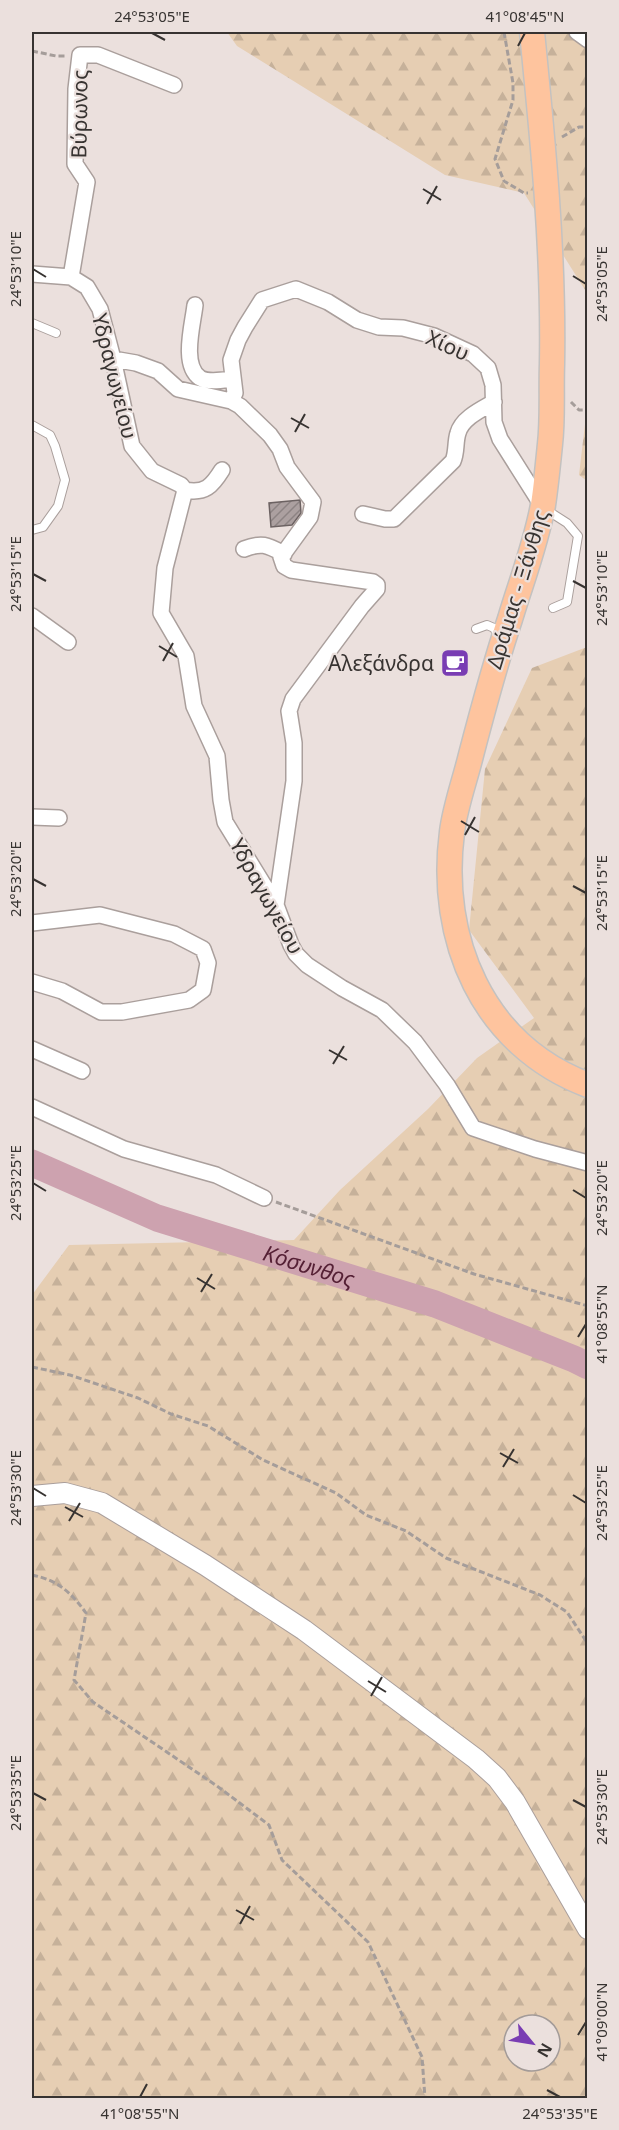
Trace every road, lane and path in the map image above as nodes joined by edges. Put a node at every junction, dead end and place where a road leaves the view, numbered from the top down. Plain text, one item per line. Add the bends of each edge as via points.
1 (504, 32) edge
2 (532, 32) edge
3 (577, 32) edge
4 (588, 40) edge
5 (32, 51) edge
6 (80, 55) junction
7 (174, 85) dead end
8 (588, 128) edge
9 (544, 148) junction
10 (548, 192) junction
11 (32, 274) edge
12 (71, 276) junction
13 (195, 305) dead end
14 (32, 323) edge
15 (57, 333) dead end
16 (113, 359) junction
17 (233, 379) junction
18 (231, 400) junction
19 (494, 402) junction
20 (32, 425) edge
21 (222, 470) dead end
22 (185, 490) junction
23 (543, 507) junction
24 (363, 514) dead end
25 (32, 530) edge
26 (244, 549) dead end
27 (284, 554) junction
28 (554, 608) dead end
29 (32, 616) edge
30 (476, 629) dead end
31 (503, 639) junction
32 (68, 642) dead end
33 (32, 817) edge
34 (59, 818) dead end
35 (276, 905) junction
36 (32, 922) edge
37 (32, 982) edge
38 (32, 1049) edge
39 (82, 1071) dead end
40 (588, 1085) edge
41 (32, 1107) edge
42 (588, 1163) edge
43 (264, 1198) joint
44 (588, 1306) edge
45 (32, 1367) edge
46 (32, 1496) edge
47 (32, 1575) edge
48 (588, 1644) edge
49 (588, 1929) edge
50 (425, 2098) edge

1 - 10 path via 513,100 495,159 504,181 524,193
2 - 9 main road, Δράμας - Ξάνθης
3 - 4 street
5 - 6 path
6 - 7 street via 98,55
6 - 12 street, Βύρωνος via 75,164 87,182
8 - 9 path via 579,127
9 - 10 main road, Δράμας - Ξάνθης
10 - 23 main road, Δράμας - Ξάνθης via 552,349 550,440
11 - 12 street
12 - 16 street, Υδραγωγείου via 87,287 100,309
13 - 17 street via 189,358 193,369 201,378 211,381
14 - 15 lane
16 - 18 street via 158,371 178,388
16 - 22 street, Υδραγωγείου via 132,446 152,471
17 - 18 street
17 - 19 street, Χίου via 233,354 262,300 296,289 357,320 434,336 474,354 489,368
18 - 27 street via 270,435 313,502 310,517
19 - 23 street, Χίου via 494,422 500,439
19 - 24 street via 465,422 458,432 453,461 394,519
20 - 25 lane via 50,435 65,480 58,506 43,527
21 - 22 street via 204,490
22 - 35 street, Υδραγωγείου via 165,568 161,613 186,656 194,706 217,756 225,822
23 - 28 lane via 578,536 567,602
23 - 31 main road, Δράμας - Ξάνθης
26 - 27 street via 266,545
27 - 35 street via 284,566 291,570 373,582 377,589 293,699 289,711 294,781
29 - 32 street
30 - 31 lane via 488,625
31 - 40 main road, Δράμας - Ξάνθης via 452,830 450,892 460,949 475,986 497,1021 533,1055
33 - 34 street
35 - 42 street, Υδραγωγείου via 296,954 333,982 382,1010 416,1042 473,1128
36 - 37 street via 100,915 174,934 203,949 208,963 203,990 189,1000 122,1012 101,1012 62,991
38 - 39 street
41 - 43 street via 124,1149 216,1175
43 - 44 path via 474,1274
45 - 48 path via 138,1398 208,1426 262,1460 336,1493 366,1515 406,1531 446,1558 540,1595 567,1612
46 - 49 street via 65,1493 113,1509 304,1630 476,1759 515,1802
47 - 50 path via 57,1584 74,1596 86,1613 74,1680 93,1702 269,1824 282,1860 368,1942 422,2057

